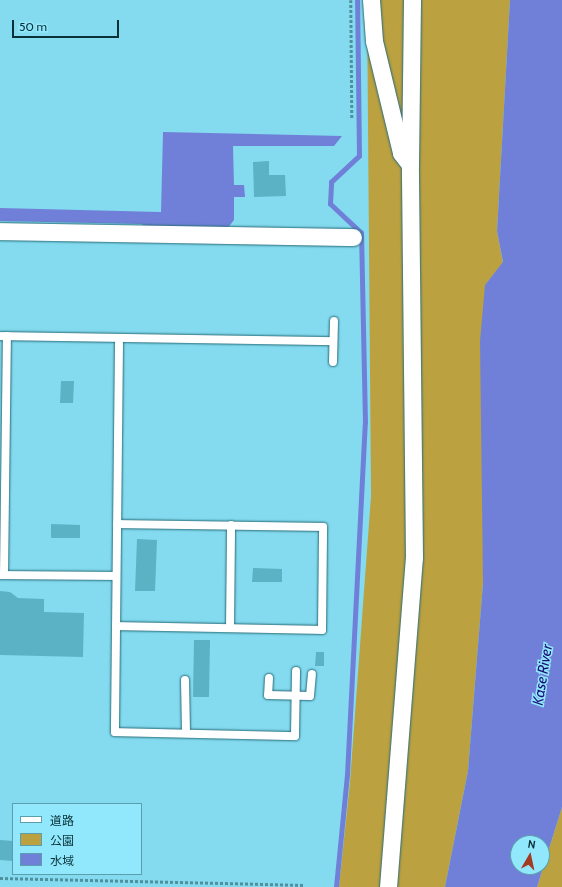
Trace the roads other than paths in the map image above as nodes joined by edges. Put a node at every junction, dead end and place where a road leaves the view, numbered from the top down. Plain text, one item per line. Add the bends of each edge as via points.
1 (371, 0) edge
2 (412, 0) edge
3 (410, 165) junction
4 (0, 231) edge
5 (354, 237) dead end
6 (334, 321) dead end
7 (3, 336) edge
8 (333, 341) junction
9 (119, 343) dead end
10 (333, 362) dead end
11 (117, 524) junction
12 (231, 526) junction
13 (2, 575) edge
14 (116, 576) junction
15 (116, 626) junction
16 (230, 628) junction
17 (296, 671) dead end
18 (312, 674) dead end
19 (269, 678) dead end
20 (185, 680) dead end
21 (296, 696) junction
22 (186, 734) junction
23 (388, 887) edge

1 - 3 street via 376,48 401,153
2 - 3 street
3 - 23 street via 414,558
4 - 5 street
6 - 8 lane
7 - 8 lane
7 - 13 lane
8 - 10 lane
9 - 11 lane
11 - 12 lane
11 - 14 lane
12 - 16 lane
12 - 16 lane via 323,527 322,630
13 - 14 lane
14 - 15 lane
15 - 16 lane
15 - 22 lane via 115,732
17 - 21 lane
18 - 21 lane via 310,696
19 - 21 lane via 268,695
20 - 22 lane
21 - 22 lane via 295,736

